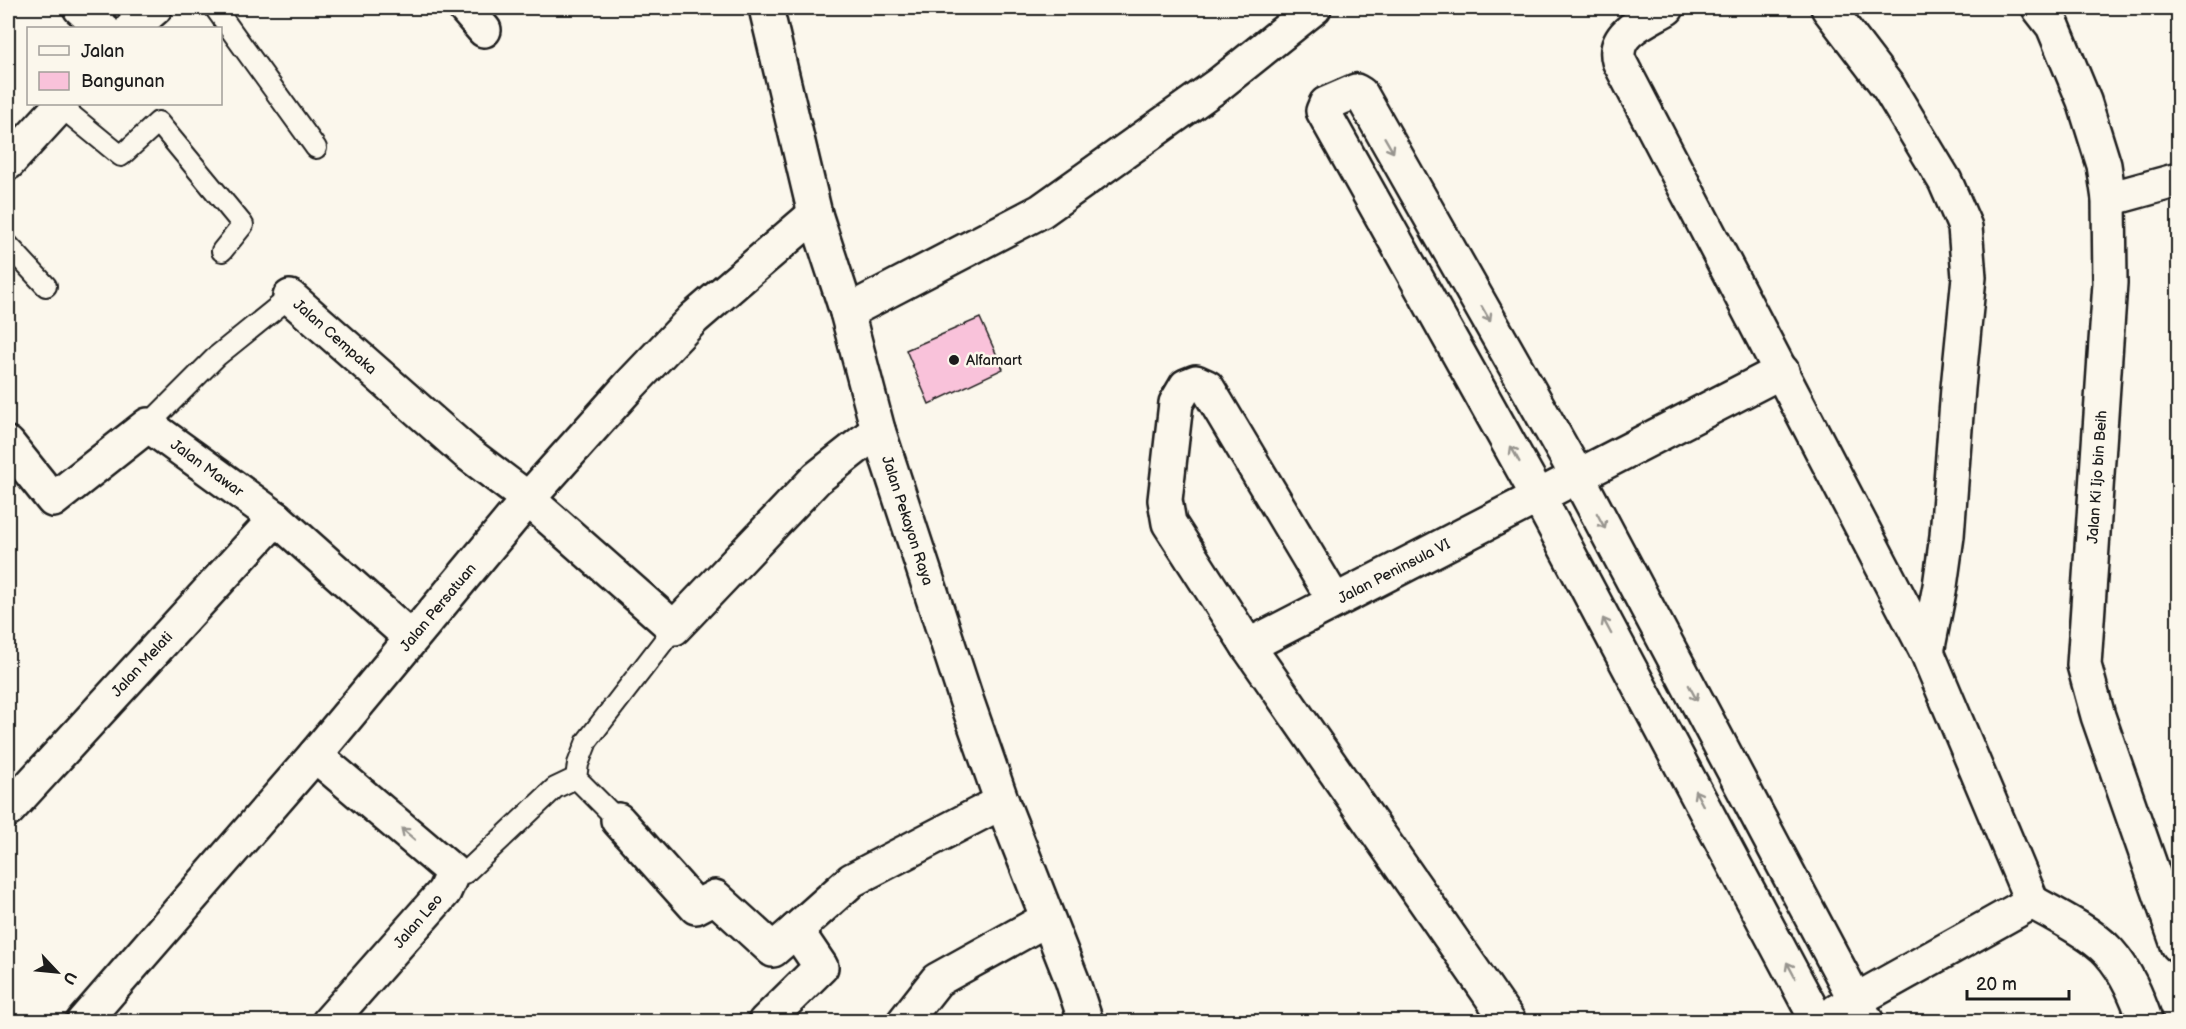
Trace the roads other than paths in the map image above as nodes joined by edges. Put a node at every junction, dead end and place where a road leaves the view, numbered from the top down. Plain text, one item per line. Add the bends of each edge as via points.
1 (80, 8) edge
2 (155, 8) edge
3 (215, 8) edge
4 (766, 8) edge
5 (1314, 8) edge
6 (1667, 8) edge
7 (1828, 8) edge
8 (2039, 8) edge
9 (101, 27) edge
10 (133, 27) edge
11 (61, 105) edge
12 (315, 148) dead end
13 (8, 163) edge
14 (2178, 180) edge
15 (2109, 199) junction
16 (815, 214) junction
17 (8, 245) edge
18 (222, 251) dead end
19 (46, 286) dead end
20 (290, 297) joint
21 (847, 312) junction
22 (1782, 372) junction
23 (148, 425) junction
24 (878, 430) junction
25 (8, 444) edge
26 (1578, 477) junction
27 (1538, 496) junction
28 (528, 499) junction
29 (276, 518) junction
30 (1334, 600) junction
31 (674, 628) junction
32 (411, 638) junction
33 (1248, 646) junction
34 (1927, 652) junction
35 (315, 754) junction
36 (576, 778) junction
37 (1002, 802) junction
38 (8, 810) edge
39 (618, 820) joint
40 (453, 872) junction
41 (2032, 902) junction
42 (1047, 919) junction
43 (796, 930) junction
44 (2178, 945) edge
45 (1862, 1011) edge
46 (1818, 1021) edge
47 (83, 1022) edge
48 (329, 1022) edge
49 (765, 1022) edge
50 (904, 1022) edge
51 (1086, 1022) edge
52 (1509, 1022) edge
53 (2146, 1022) edge

1 - 9 street
2 - 10 street
3 - 12 lane
4 - 16 street, Jalan Pekayon Raya
5 - 21 street via 1218,85 1041,211
6 - 22 street via 1622,38 1619,61
7 - 34 street via 1889,88 1945,181 1965,227 1969,277 1947,536
8 - 15 street, Jalan Ki Ijo bin Beih via 2053,26 2084,100 2104,165
11 - 13 street
11 - 18 lane via 121,156 158,122 243,225
14 - 15 street
15 - 44 street, Jalan Ki Ijo bin Beih via 2110,283 2084,665
16 - 21 street, Jalan Pekayon Raya
16 - 28 street, Jalan Persatuan via 694,318
17 - 19 lane
20 - 23 lane, Jalan Cempaka via 217,356
20 - 28 street, Jalan Cempaka via 466,452
21 - 24 street, Jalan Pekayon Raya
22 - 26 street, Jalan Peninsula VI
22 - 34 street
23 - 25 street via 53,500
23 - 29 street, Jalan Mawar
24 - 31 street via 817,478
24 - 37 street, Jalan Pekayon Raya
26 - 27 street, Jalan Peninsula VI
27 -> 26 street via 1323,111 1326,104 1356,91 1361,94
26 -> 45 street
27 - 30 street, Jalan Peninsula VI
46 -> 27 street
28 - 31 street, Jalan Cempaka
28 - 32 street, Jalan Persatuan
29 - 32 street, Jalan Mawar
29 - 38 street, Jalan Melati
30 - 33 street, Jalan Peninsula VI
30 - 33 street via 1207,387 1196,382 1186,386 1176,403 1165,500 1169,523
31 - 36 lane via 587,741
32 - 35 street, Jalan Persatuan
33 - 52 street
34 - 41 street
40 -> 35 street
35 - 47 street, Jalan Persatuan
36 - 39 lane
36 - 40 lane via 555,788 465,873
37 - 42 street, Jalan Pekayon Raya
37 - 43 street via 852,880
39 - 43 street via 696,907 715,897 773,950
40 - 48 street, Jalan Leo via 444,892
41 - 45 street
41 - 53 street via 2109,951 2135,991
42 - 50 street via 937,980
42 - 51 street, Jalan Pekayon Raya
43 - 49 street via 821,967
45 - 46 street

